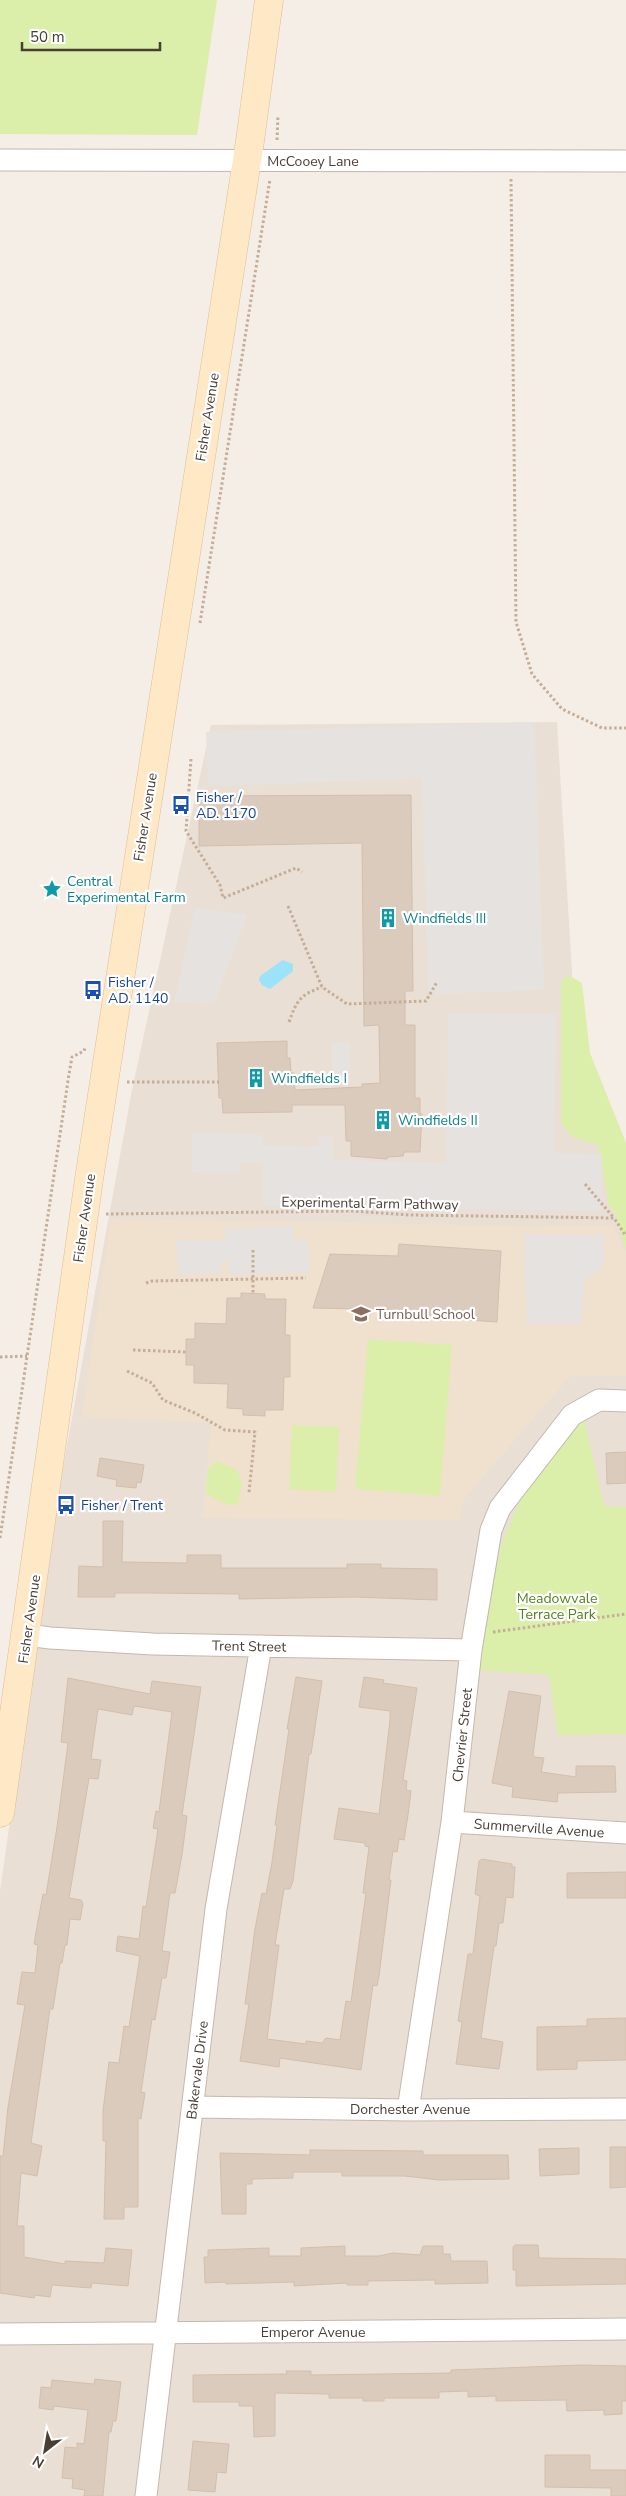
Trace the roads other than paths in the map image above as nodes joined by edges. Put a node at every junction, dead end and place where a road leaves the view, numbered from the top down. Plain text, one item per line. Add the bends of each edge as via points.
1 (269, 0) edge
2 (0, 160) edge
3 (247, 160) junction
4 (626, 161) edge
5 (626, 1401) edge
6 (26, 1635) junction
7 (473, 1642) junction
8 (261, 1646) junction
9 (0, 1813) edge
10 (452, 1822) junction
11 (626, 1833) edge
12 (194, 2107) junction
13 (626, 2108) edge
14 (408, 2110) junction
15 (626, 2329) edge
16 (0, 2334) edge
17 (164, 2334) junction
18 (146, 2496) edge

1 - 3 main road, Fisher Avenue
2 - 3 street, McCooey Lane
3 - 4 street, McCooey Lane
3 - 6 main road, Fisher Avenue via 89,1179
5 - 7 street, Chevrier Street via 599,1401 572,1414 500,1508 491,1530
6 - 8 street, Trent Street via 134,1643
6 - 9 main road, Fisher Avenue
7 - 8 street, Trent Street
7 - 10 street, Chevrier Street
8 - 12 street, Bakervale Drive via 216,1908
10 - 11 street, Summerville Avenue
10 - 14 street, Chevrier Street
12 - 14 street, Dorchester Avenue
12 - 17 street, Bakervale Drive
13 - 14 street, Dorchester Avenue
15 - 17 street, Emperor Avenue
16 - 17 street, Emperor Avenue
17 - 18 street, Bakervale Drive

